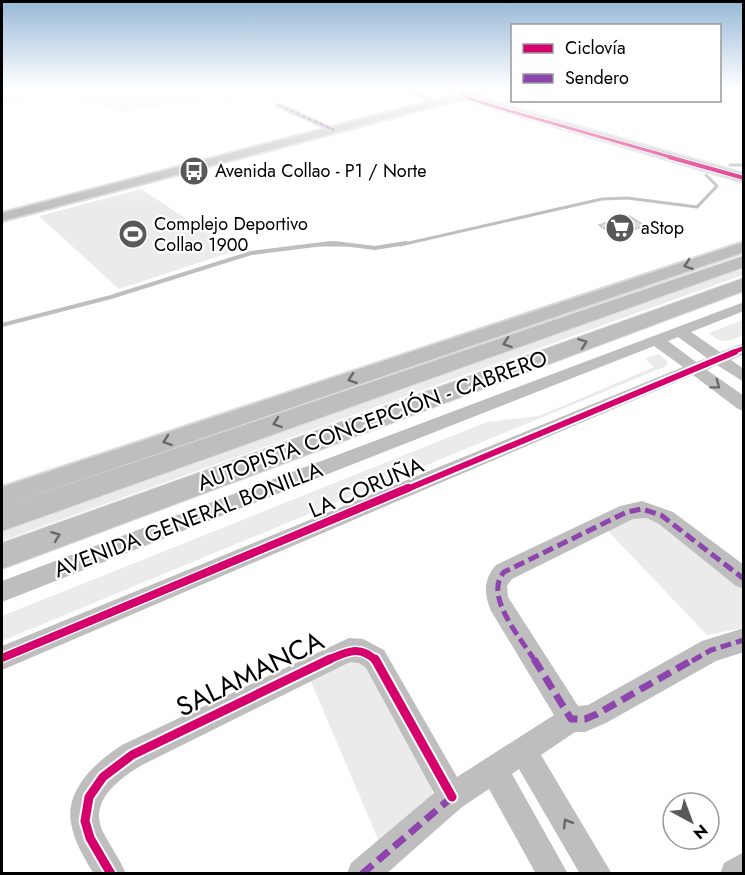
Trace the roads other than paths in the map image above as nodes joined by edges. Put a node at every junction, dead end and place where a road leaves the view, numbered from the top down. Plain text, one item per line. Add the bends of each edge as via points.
1 (338, 129) edge
2 (573, 129) edge
3 (334, 130) joint
4 (744, 178) edge
5 (2, 217) edge
6 (744, 247) edge
7 (744, 261) edge
8 (744, 284) edge
9 (744, 306) edge
10 (680, 330) junction
11 (655, 339) junction
12 (744, 348) edge
13 (719, 359) junction
14 (695, 369) junction
15 (744, 377) edge
16 (744, 405) edge
17 (2, 497) edge
18 (2, 519) edge
19 (2, 556) edge
20 (744, 579) edge
21 (2, 591) edge
22 (744, 640) edge
23 (2, 658) edge
24 (571, 719) junction
25 (523, 751) junction
26 (494, 770) junction
27 (452, 797) junction
28 (744, 867) edge
29 (111, 873) edge
30 (362, 873) edge
31 (553, 873) edge
32 (597, 873) edge
33 (735, 873) edge

1 - 3 main road
2 - 4 main road
3 - 5 main road
6 -> 17 main road
7 -> 18 highway, AUTOPISTA CONCEPCIÓN - CABRERO
19 -> 8 highway, AUTOPISTA CONCEPCIÓN - CABRERO
9 - 10 street, AVENIDA GENERAL BONILLA
10 - 11 street, AVENIDA GENERAL BONILLA
10 - 13 street
11 - 14 street
11 - 21 street, AVENIDA GENERAL BONILLA
12 - 13 street, LA CORUÑA
13 - 14 street, LA CORUÑA
13 - 15 street
14 -> 16 street
14 - 23 street, LA CORUÑA
20 - 24 street via 666,518 639,509 499,577 495,589 499,603
22 - 24 street via 711,650 597,714
24 - 25 street
25 - 26 street
32 -> 25 street
26 - 27 street
26 - 31 street
27 - 29 street, SALAMANCA via 375,658 363,651 350,650 132,755 106,773 89,796 85,822
27 - 30 street
28 - 33 street

